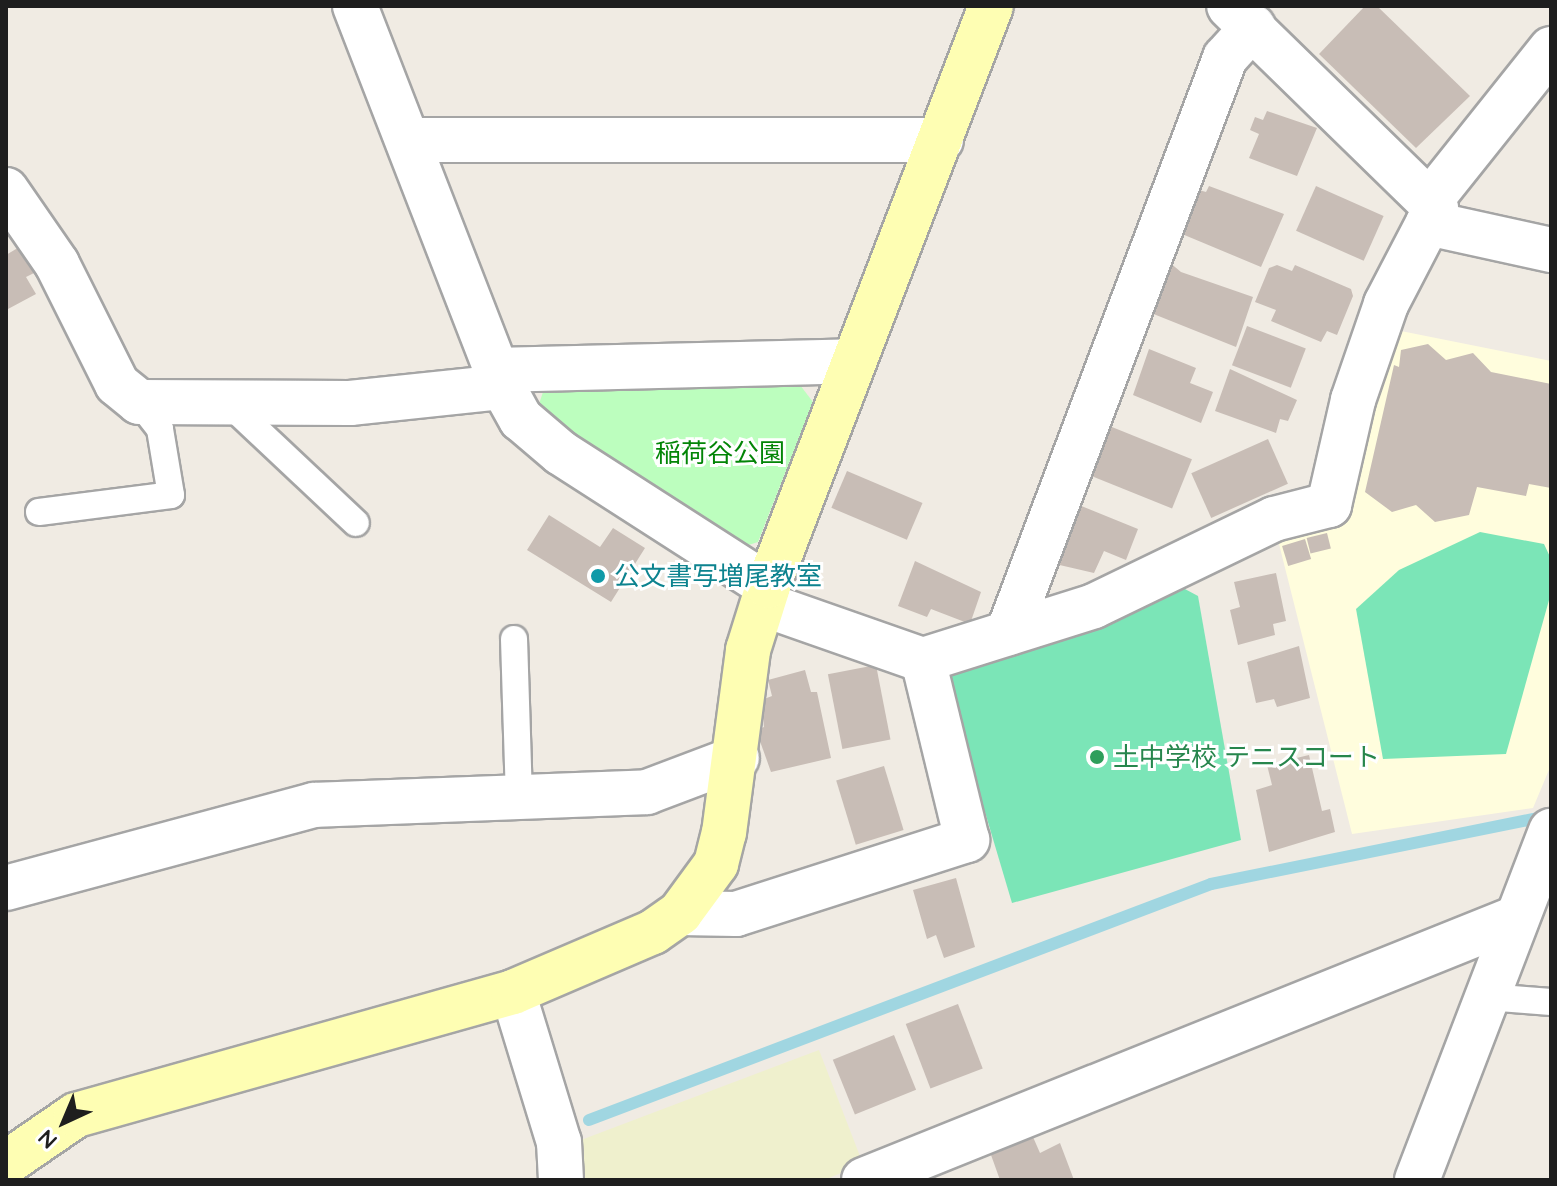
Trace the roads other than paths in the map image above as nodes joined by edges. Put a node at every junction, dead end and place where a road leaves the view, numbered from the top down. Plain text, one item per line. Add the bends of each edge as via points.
1 (355, 6) edge
2 (991, 6) edge
3 (1241, 17) edge
4 (1551, 49) edge
5 (410, 140) junction
6 (941, 140) junction
7 (6, 190) edge
8 (1429, 212) junction
9 (1551, 250) edge
10 (852, 361) junction
11 (499, 378) junction
12 (226, 401) junction
13 (139, 402) junction
14 (39, 512) dead end
15 (356, 523) dead end
16 (765, 595) junction
17 (1008, 633) junction
18 (514, 639) dead end
19 (923, 660) junction
20 (737, 758) junction
21 (519, 796) junction
22 (1548, 838) edge
23 (8, 882) edge
24 (680, 913) junction
25 (1516, 918) junction
26 (513, 992) junction
27 (1487, 997) junction
28 (1551, 1002) edge
29 (6, 1163) edge
30 (561, 1180) edge
31 (864, 1180) edge
32 (1417, 1180) edge

1 - 5 street
2 - 6 street
3 - 8 street
3 - 17 street
4 - 8 street
5 - 6 street
5 - 11 street
6 - 10 street
7 - 13 street via 57,264 117,384
8 - 9 street
8 - 17 street via 1386,304 1353,400 1329,505 1274,519 1094,606
10 - 11 street
10 - 16 street
11 - 12 street via 350,403
11 - 16 street via 521,419 561,453
12 - 13 street
12 - 15 lane
13 - 14 lane via 160,429 171,495
16 - 19 street
16 - 20 street via 748,650
17 - 19 street
18 - 21 lane
19 - 24 street via 967,840 736,914
20 - 21 street via 647,792
20 - 24 street via 716,864
21 - 23 street via 314,805
22 - 25 street
24 - 26 street via 653,932
25 - 27 street
25 - 31 street
26 - 29 street via 76,1115
26 - 30 street via 559,1142
27 - 28 lane
27 - 32 street

